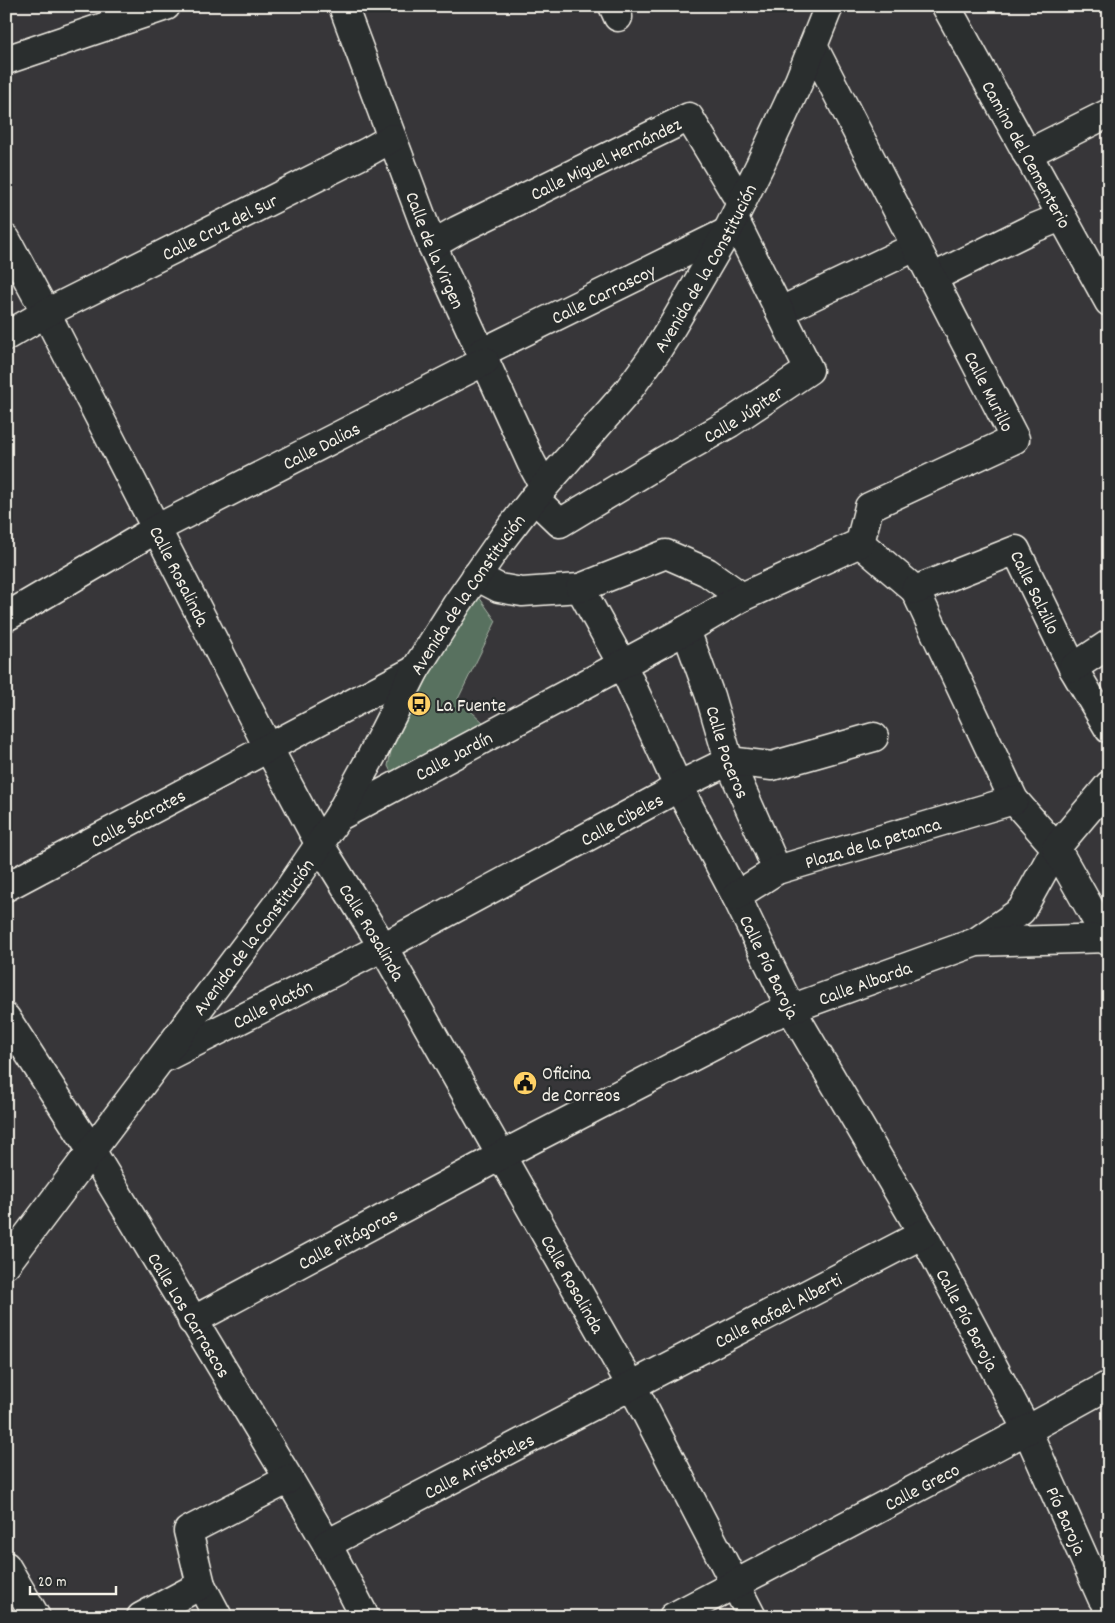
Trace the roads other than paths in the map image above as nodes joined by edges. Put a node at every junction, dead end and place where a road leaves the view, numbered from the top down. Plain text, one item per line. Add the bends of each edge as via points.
1 (166, 6) edge
2 (343, 6) edge
3 (829, 6) edge
4 (946, 6) edge
5 (813, 46) junction
6 (6, 60) edge
7 (1109, 113) edge
8 (392, 138) junction
9 (1027, 154) junction
10 (1061, 217) junction
11 (734, 218) junction
12 (6, 239) edge
13 (432, 245) junction
14 (915, 247) junction
15 (932, 278) junction
16 (1109, 302) edge
17 (781, 311) junction
18 (46, 312) junction
19 (6, 336) edge
20 (483, 357) junction
21 (539, 492) junction
22 (158, 528) junction
23 (860, 543) junction
24 (476, 576) junction
25 (580, 588) junction
26 (915, 590) junction
27 (742, 597) junction
28 (6, 617) edge
29 (686, 630) junction
30 (1109, 644) edge
31 (622, 664) junction
32 (1074, 668) junction
33 (415, 670) junction
34 (1109, 729) edge
35 (874, 737) dead end
36 (268, 747) junction
37 (730, 761) junction
38 (1109, 785) edge
39 (678, 786) junction
40 (1014, 800) junction
41 (338, 817) junction
42 (320, 845) junction
43 (1056, 848) junction
44 (777, 870) junction
45 (6, 887) edge
46 (736, 896) junction
47 (1108, 939) edge
48 (976, 942) junction
49 (383, 947) junction
50 (791, 1009) junction
51 (7, 1021) edge
52 (160, 1060) junction
53 (91, 1150) junction
54 (502, 1155) junction
55 (922, 1234) junction
56 (6, 1264) edge
57 (192, 1321) junction
58 (1109, 1385) edge
59 (632, 1386) junction
60 (1027, 1430) junction
61 (289, 1479) junction
62 (327, 1544) junction
63 (6, 1566) edge
64 (734, 1584) junction
65 (201, 1585) junction
66 (1109, 1609) edge
67 (36, 1617) edge
68 (140, 1617) edge
69 (218, 1617) edge
70 (365, 1617) edge
71 (673, 1617) edge
72 (752, 1617) edge

1 - 6 street
2 - 8 street, Calle de la Virgen
3 - 5 street, Avenida de la Constitución
4 - 9 street, Camino del Cementerio
5 - 11 street, Avenida de la Constitución
5 - 14 street, Calle Murillo
7 - 9 street
8 - 13 street, Calle de la Virgen
8 - 18 street, Calle Cruz del Sur
9 - 10 street, Camino del Cementerio
10 - 15 street
10 - 16 street, Camino del Cementerio
11 - 13 street, Calle Miguel Hernández via 689,117
11 - 17 street, Calle Júpiter
11 - 20 street, Calle Carrascoy
11 - 21 street, Avenida de la Constitución via 656,352 627,392
12 - 18 street, Calle Rosalinda
13 - 20 street, Calle de la Virgen
14 - 15 street, Calle Murillo
14 - 17 street
15 - 23 street, Calle Murillo via 1015,439 869,507
17 - 21 street, Calle Júpiter via 809,370 730,423 560,523
18 - 19 street, Calle Cruz del Sur
18 - 22 street, Calle Rosalinda
20 - 21 street, Calle de la Virgen via 531,462
20 - 22 street, Calle Dalias
21 - 24 street, Avenida de la Constitución
22 - 28 street, Calle Dalias
22 - 36 street, Calle Rosalinda
23 - 26 street
23 - 27 street
24 - 25 street via 499,588 522,592
24 - 33 street, Avenida de la Constitución
25 - 27 street via 666,554 707,572
25 - 31 street, Calle Pío Baroja
26 - 32 street, Calle Salzillo via 1016,550
26 - 40 street
27 - 29 street
29 - 31 street, Calle Jardín
29 - 37 street, Calle Poceros
30 - 32 street
31 - 39 street, Calle Pío Baroja
31 - 41 street, Calle Jardín
32 - 34 street, Calle Salzillo
33 - 36 street, Calle Sócrates
33 - 41 street, Avenida de la Constitución
35 - 37 street via 772,766
36 - 42 street, Calle Rosalinda
36 - 45 street, Calle Sócrates
37 - 39 street, Calle Cibeles
37 - 44 street, Calle Poceros
38 - 43 street
39 - 46 street, Calle Pío Baroja
39 - 49 street, Calle Cibeles
40 - 43 street
40 - 44 street, Plaza de la petanca
41 - 42 street, Avenida de la Constitución
42 - 49 street, Calle Rosalinda
42 - 52 street, Avenida de la Constitución
43 - 47 street
43 - 48 street via 1021,911
44 - 46 street, Plaza de la petanca
46 - 50 street, Calle Pío Baroja
47 - 48 street, Calle Albarda
48 - 50 street, Calle Albarda
49 - 52 street, Calle Platón
49 - 54 street, Calle Rosalinda
50 - 54 street, Calle Albarda via 771,1016
50 - 55 street, Calle Pío Baroja
51 - 53 street, Calle Los Carrascos
52 - 53 street, Avenida de la Constitución
53 - 56 street, Avenida de la Constitución
53 - 57 street, Calle Los Carrascos
54 - 57 street, Calle Pitágoras
54 - 59 street, Calle Rosalinda
55 - 59 street, Calle Rafael Alberti
55 - 60 street, Calle Pío Baroja
57 - 61 street, Calle Los Carrascos
58 - 60 street, Calle Greco
59 - 62 street, Calle Aristóteles
59 - 64 street, Calle Rosalinda
60 - 64 street, Calle Greco
60 - 66 street, Pío Baroja
61 - 62 street, Calle Los Carrascos
61 - 65 street via 188,1531
62 - 70 street, Calle Los Carrascos
63 - 67 street
64 - 71 street, Calle Greco
64 - 72 street, Calle Rosalinda
65 - 68 street
65 - 69 street

